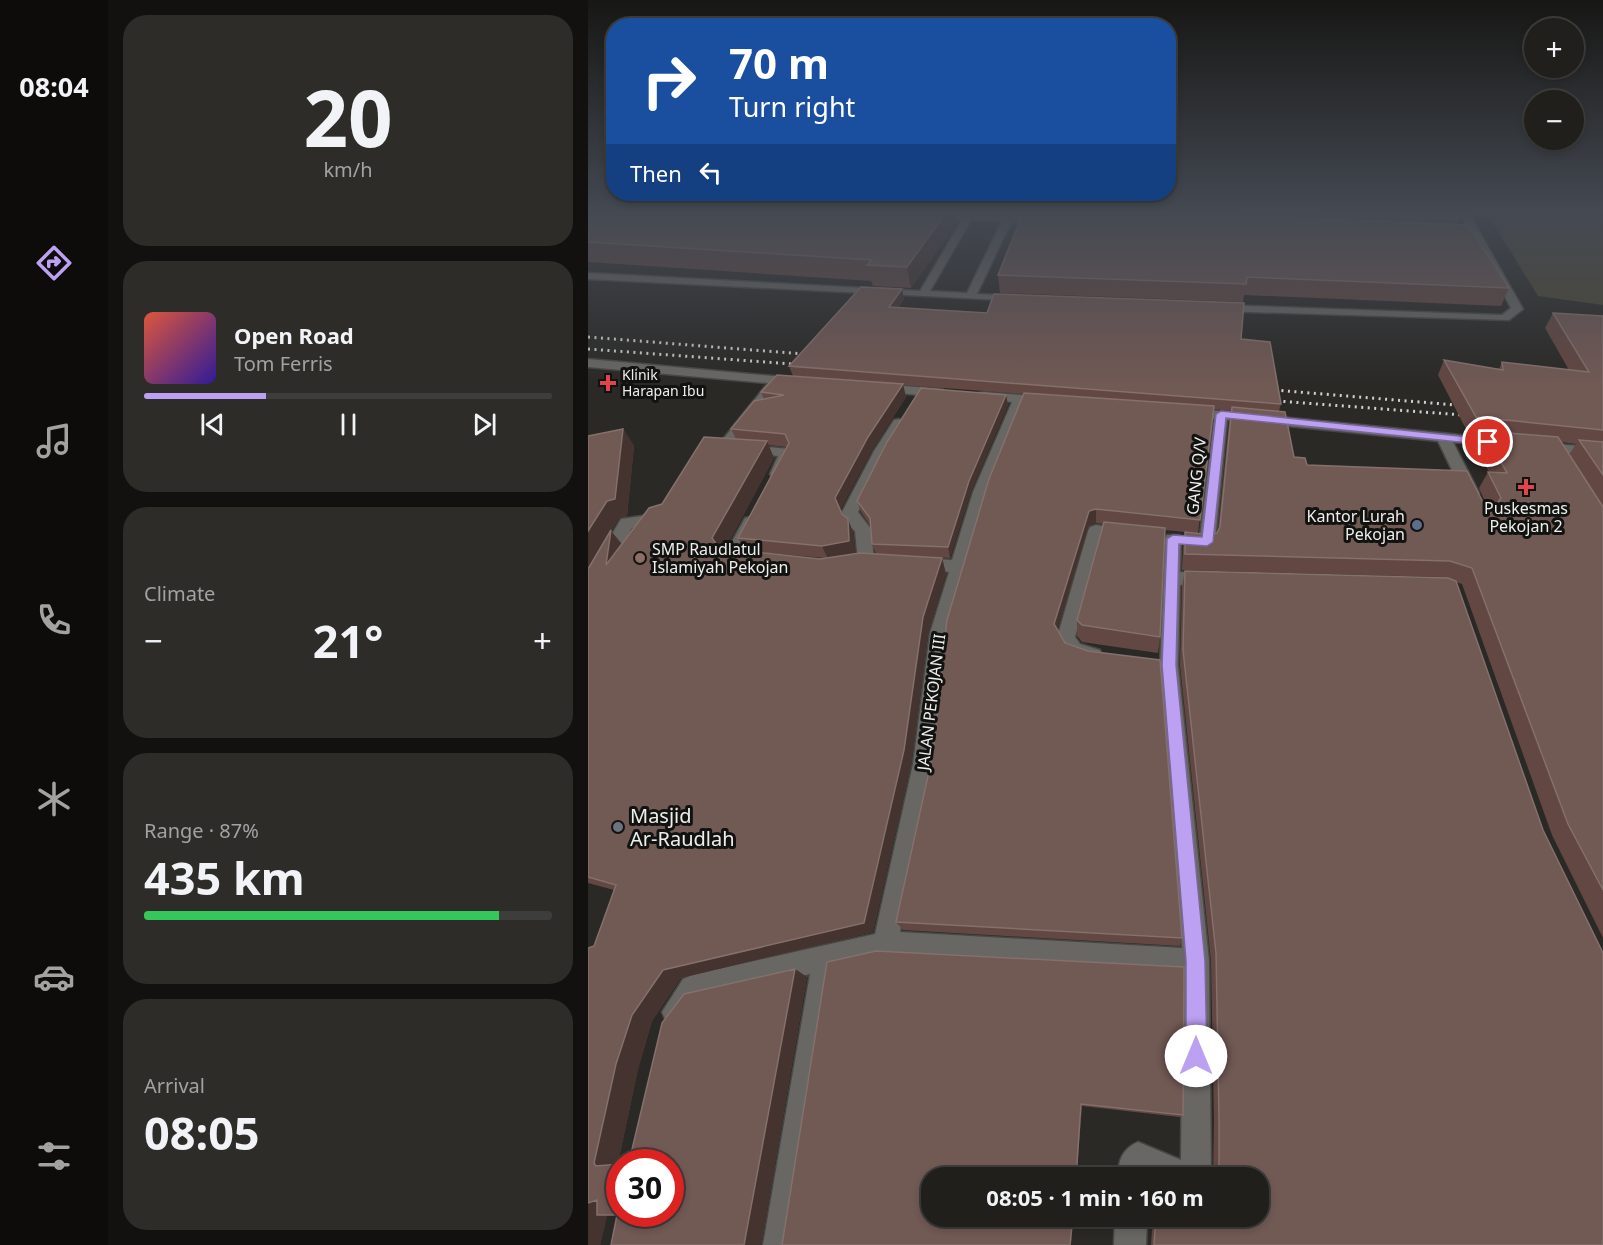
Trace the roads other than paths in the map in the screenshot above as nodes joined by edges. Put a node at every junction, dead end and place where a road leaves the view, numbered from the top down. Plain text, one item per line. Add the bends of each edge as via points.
1 (938, 268) edge
2 (984, 268) edge
3 (1495, 268) edge
4 (588, 276) edge
5 (923, 294) junction
6 (970, 297) junction
7 (1029, 300) edge
8 (1205, 307) edge
9 (588, 363) edge
10 (776, 381) junction
11 (813, 384) edge
12 (860, 387) edge
13 (953, 394) edge
14 (975, 395) edge
15 (1020, 398) junction
16 (913, 401) junction
17 (1056, 401) edge
18 (1174, 411) edge
19 (1221, 414) junction
20 (1444, 438) junction
21 (1510, 444) edge
22 (1532, 446) edge
23 (705, 448) edge
24 (723, 448) junction
25 (1554, 448) junction
26 (1603, 452) edge
27 (1566, 467) edge
28 (770, 488) edge
29 (1475, 502) edge
30 (674, 503) edge
31 (759, 507) edge
32 (1140, 536) edge
33 (760, 561) edge
34 (901, 563) edge
35 (849, 564) edge
36 (959, 567) junction
37 (1172, 578) junction
38 (1218, 579) edge
39 (588, 590) edge
40 (1112, 657) edge
41 (1146, 662) edge
42 (1169, 665) junction
43 (885, 944) junction
44 (825, 958) junction
45 (1196, 961) junction
46 (664, 1031) edge
47 (1133, 1167) edge
48 (1162, 1167) edge
49 (1196, 1167) edge
50 (1131, 1227) edge
51 (779, 1245) edge
52 (1130, 1245) edge

1 - 5 street
2 - 6 street
3 - 8 street via 1517,309 1505,318
4 - 5 street
5 - 6 street
6 - 7 street
9 - 10 street
10 - 11 street
10 - 24 street
12 - 16 street
13 - 16 street
14 - 15 street
15 - 17 street
15 - 36 street, JALAN PEKOJAN III via 981,492
16 - 35 street via 881,451 850,512 863,529 872,561
18 - 19 street
19 - 20 street
19 - 37 street, GANG Q/V via 1207,542 1167,539
20 - 21 street
20 - 29 street
22 - 25 street
23 - 24 street
24 - 28 street via 785,452 786,459
25 - 26 street
25 - 27 street
30 - 39 street via 663,518 627,524
31 - 33 street via 732,556 737,560
32 - 40 street via 1096,531 1066,638 1074,649
34 - 36 street
36 - 43 street, JALAN PEKOJAN III via 939,633 924,764
37 - 38 street
37 - 42 street
41 - 42 street
42 - 45 street
43 - 44 street
43 - 45 street
44 - 46 street via 692,988
44 - 51 street
45 - 49 street
47 - 48 street via 1138,1157
50 - 52 street

